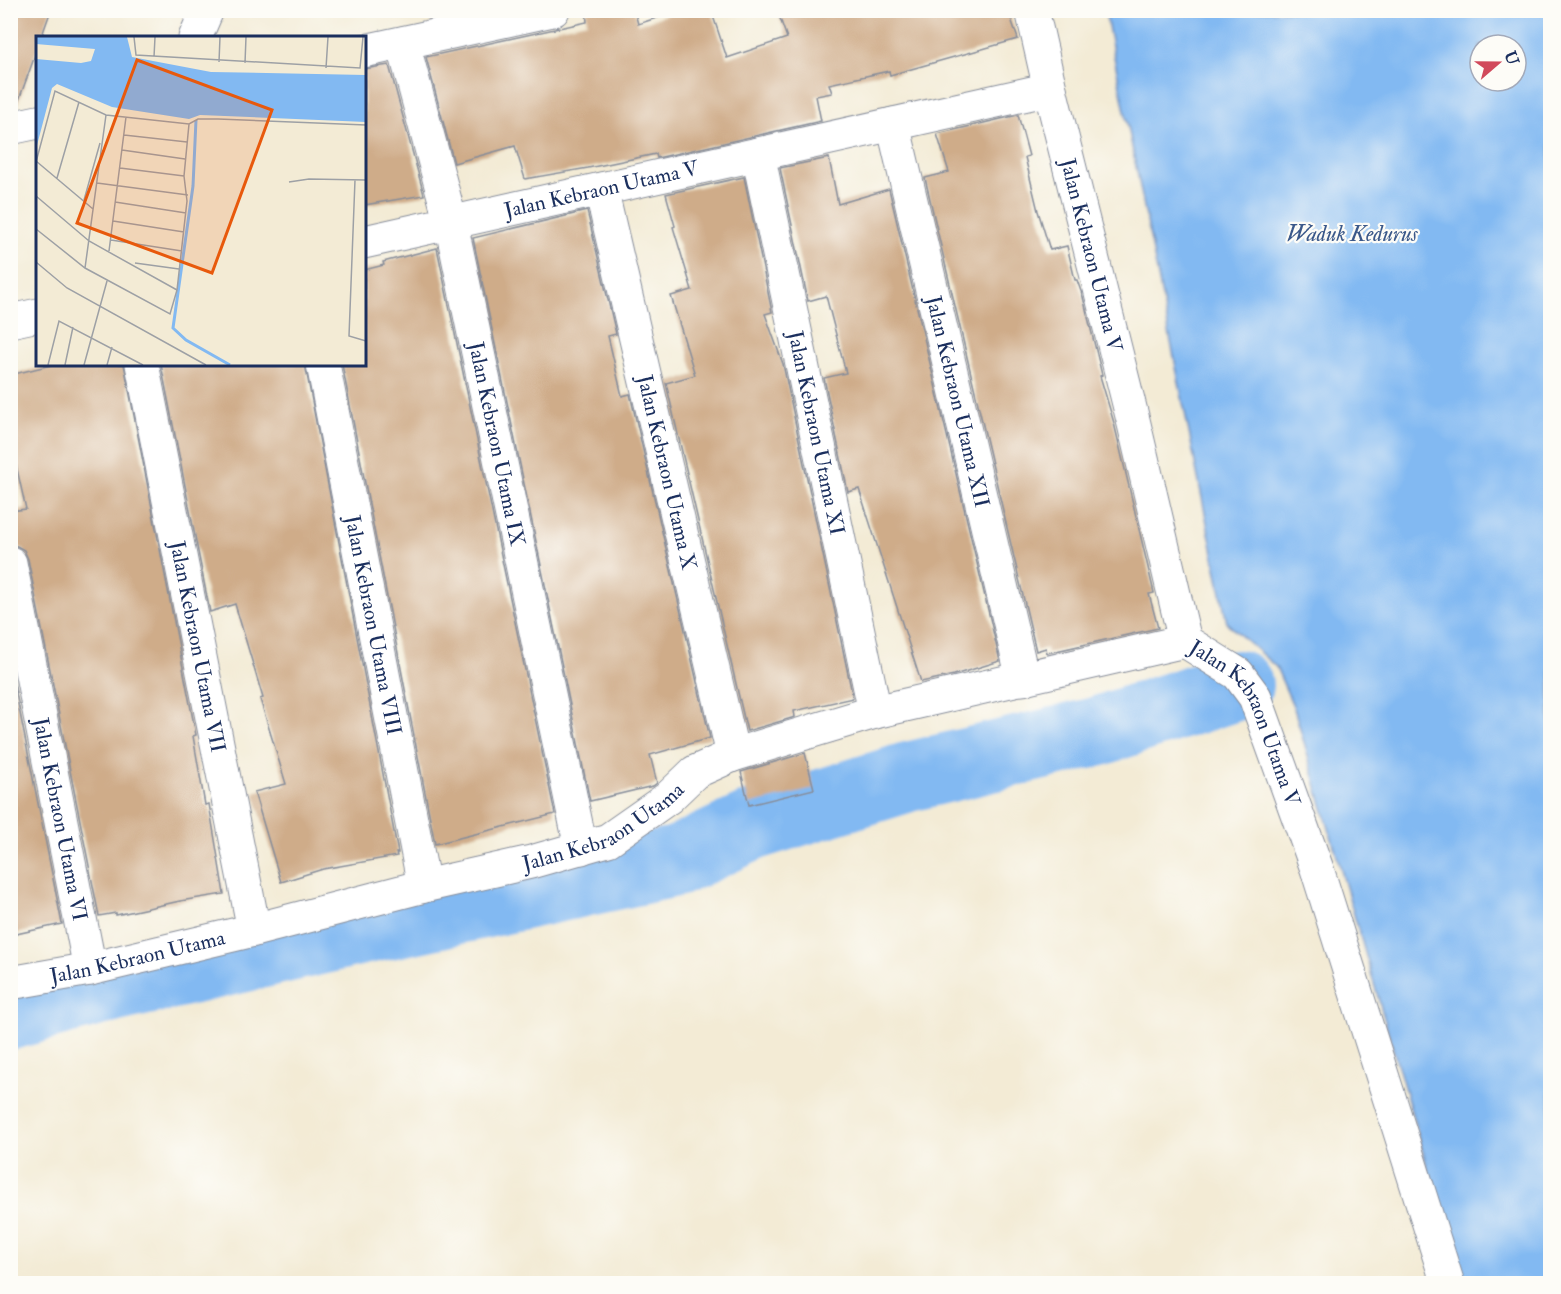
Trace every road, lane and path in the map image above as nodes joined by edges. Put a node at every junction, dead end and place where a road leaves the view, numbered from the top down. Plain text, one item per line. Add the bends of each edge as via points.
1 (207, 10) edge
2 (554, 10) edge
3 (1032, 10) edge
4 (196, 36) edge
5 (404, 43) junction
6 (366, 51) edge
7 (1050, 89) junction
8 (36, 122) edge
9 (893, 124) junction
10 (10, 128) edge
11 (758, 154) junction
12 (601, 189) junction
13 (452, 223) junction
14 (366, 242) edge
15 (36, 315) edge
16 (10, 321) edge
17 (142, 366) edge
18 (323, 366) edge
19 (10, 563) edge
20 (1185, 641) junction
21 (1023, 679) junction
22 (875, 712) junction
23 (733, 755) junction
24 (581, 848) junction
25 (424, 886) junction
26 (254, 930) junction
27 (90, 969) junction
28 (10, 983) edge
29 (1448, 1284) edge

1 - 4 street
2 - 5 street
3 - 7 street, Jalan Kebraon Utama V
5 - 6 street
5 - 13 street, Jalan Kebraon Utama IX
7 - 9 street, Jalan Kebraon Utama V
7 - 20 street, Jalan Kebraon Utama V
8 - 10 street
9 - 11 street, Jalan Kebraon Utama V
9 - 21 street, Jalan Kebraon Utama XII
11 - 12 street, Jalan Kebraon Utama V
11 - 22 street, Jalan Kebraon Utama XI
12 - 13 street, Jalan Kebraon Utama V
12 - 23 street, Jalan Kebraon Utama X
13 - 14 street, Jalan Kebraon Utama V
13 - 24 street, Jalan Kebraon Utama IX
15 - 16 street
17 - 26 street, Jalan Kebraon Utama VII
18 - 25 street, Jalan Kebraon Utama VIII
19 - 27 street, Jalan Kebraon Utama VI
20 - 21 street, Jalan Kebraon Utama
20 - 29 street, Jalan Kebraon Utama V via 1238,674 1255,697 1317,869
21 - 22 street, Jalan Kebraon Utama
22 - 23 street, Jalan Kebraon Utama
23 - 24 street, Jalan Kebraon Utama via 695,772 668,798 608,840
24 - 25 street, Jalan Kebraon Utama
25 - 26 street, Jalan Kebraon Utama
26 - 27 street, Jalan Kebraon Utama
27 - 28 street, Jalan Kebraon Utama

